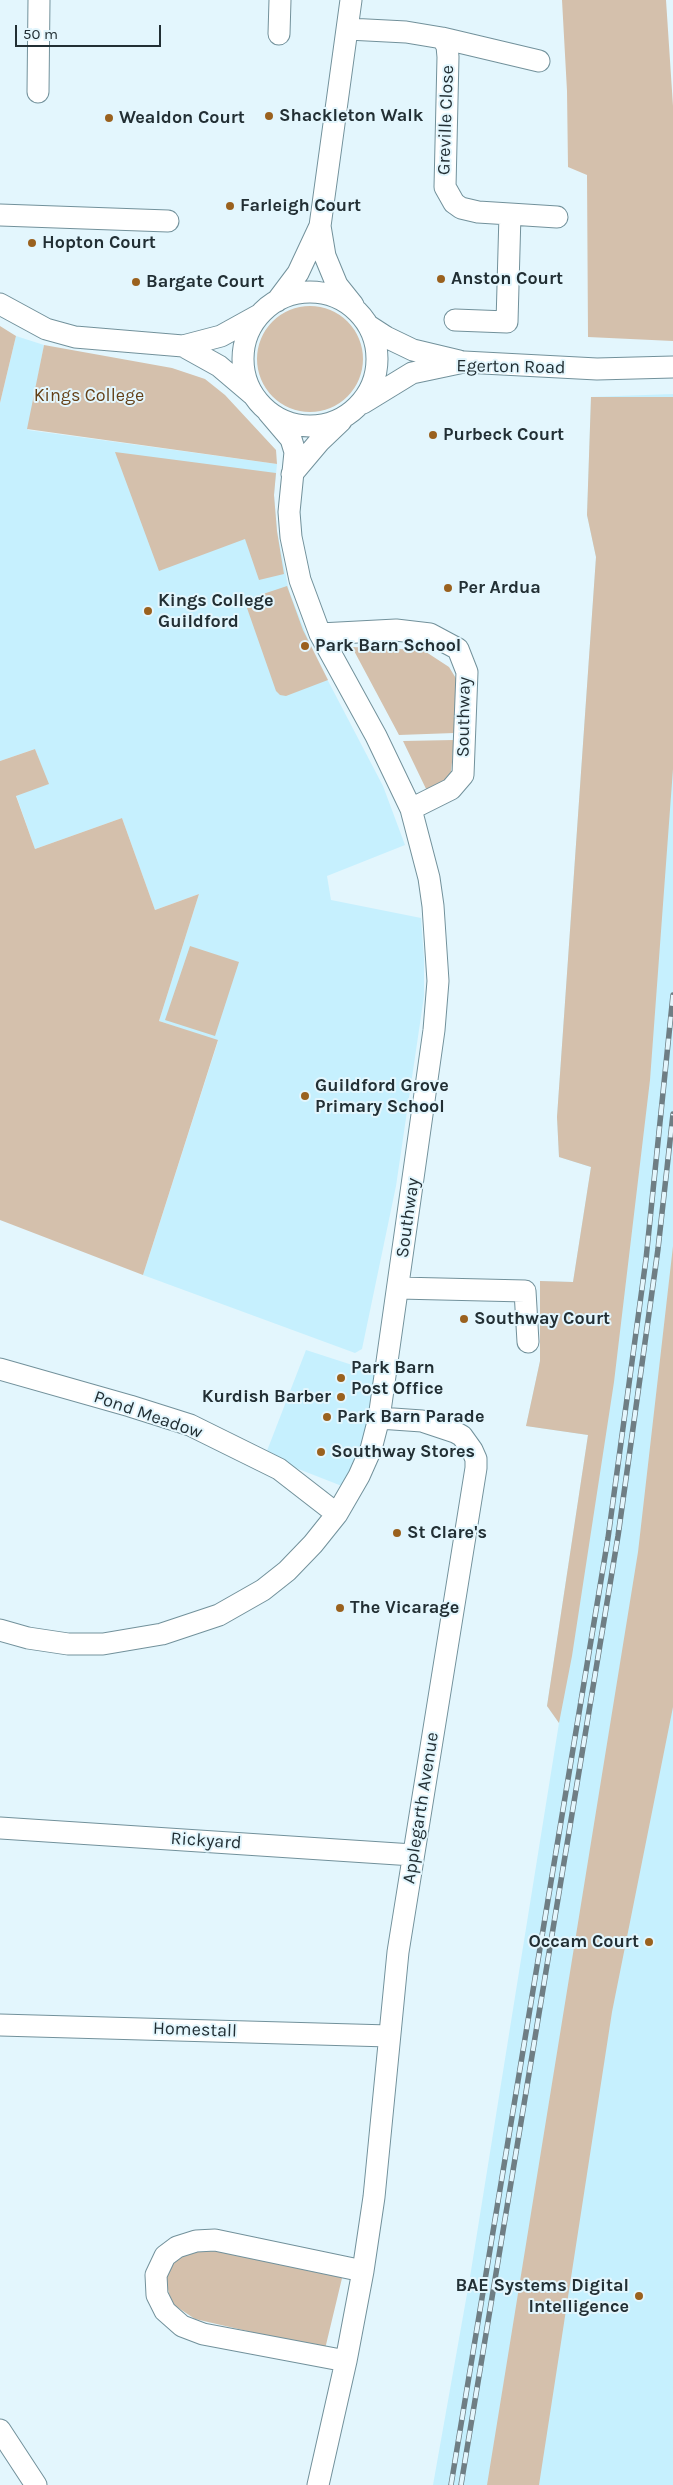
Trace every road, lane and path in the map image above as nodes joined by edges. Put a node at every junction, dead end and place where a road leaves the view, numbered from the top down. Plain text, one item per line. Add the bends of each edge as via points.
1 (39, 0) edge
2 (280, 0) edge
3 (351, 0) edge
4 (348, 29) junction
5 (279, 34) dead end
6 (442, 38) junction
7 (539, 61) dead end
8 (38, 92) dead end
9 (510, 214) junction
10 (0, 215) edge
11 (557, 217) dead end
12 (168, 221) dead end
13 (320, 226) junction
14 (276, 301) junction
15 (0, 304) edge
16 (356, 309) junction
17 (260, 315) junction
18 (455, 320) dead end
19 (369, 326) junction
20 (183, 346) junction
21 (464, 362) junction
22 (673, 367) edge
23 (254, 396) junction
24 (352, 411) junction
25 (268, 412) junction
26 (292, 474) junction
27 (320, 634) junction
28 (411, 809) junction
29 (399, 1288) junction
30 (528, 1342) dead end
31 (0, 1369) edge
32 (379, 1418) junction
33 (337, 1514) junction
34 (0, 1630) edge
35 (0, 1828) edge
36 (413, 1855) junction
37 (0, 2025) edge
38 (389, 2036) junction
39 (363, 2270) junction
40 (346, 2361) junction
41 (0, 2430) edge
42 (36, 2485) edge
43 (318, 2485) edge

1 - 8 street
2 - 5 street
3 - 4 street
4 - 6 street, Greville Close via 406,32
4 - 13 street
6 - 7 street, Greville Close
6 - 9 street, Greville Close via 448,56 445,187 454,203 461,208
9 - 11 street, Greville Close
9 - 18 street via 507,322
10 - 12 street
13 - 14 street via 298,273
13 - 16 street via 325,256 337,284
14 - 16 street via 296,293 317,292 338,298
14 - 17 street
15 - 20 street via 46,329 75,337
16 - 19 street
17 - 20 street via 221,336
17 - 23 street via 248,333 243,354 245,376
19 - 21 street via 414,350
19 - 24 street via 376,346 377,367 372,387
20 - 23 street via 219,366
21 - 22 street, Egerton Road via 544,367
21 - 24 street, Egerton Road via 412,373
23 - 25 street
24 - 25 street via 326,425 307,426 287,422
24 - 26 street via 319,442
25 - 26 street, Southway via 291,439 295,452
26 - 27 street, Southway via 291,537 300,580
27 - 28 street, Southway via 376,736
27 - 28 street, Southway via 396,630 430,634 458,649 467,672 463,775 451,789
28 - 29 street, Southway via 433,906 438,981
29 - 30 street via 525,1291
29 - 32 street, Southway
31 - 33 street, Pond Meadow via 190,1425 279,1469
32 - 33 street, Southway via 368,1456
32 - 36 street, Applegarth Avenue via 422,1421 454,1432 462,1436 476,1459 473,1496
33 - 34 street, Southway via 300,1558 263,1590 218,1615 162,1634 103,1644 68,1644
35 - 36 street, Rickyard
36 - 38 street, Applegarth Avenue
37 - 38 street, Homestall
38 - 39 street, Applegarth Avenue via 374,2197
39 - 40 street, Applegarth Avenue
39 - 40 street via 215,2240 177,2247 166,2256 156,2275 157,2295 165,2311 182,2326 203,2334
40 - 43 street, Applegarth Avenue
41 - 42 street

